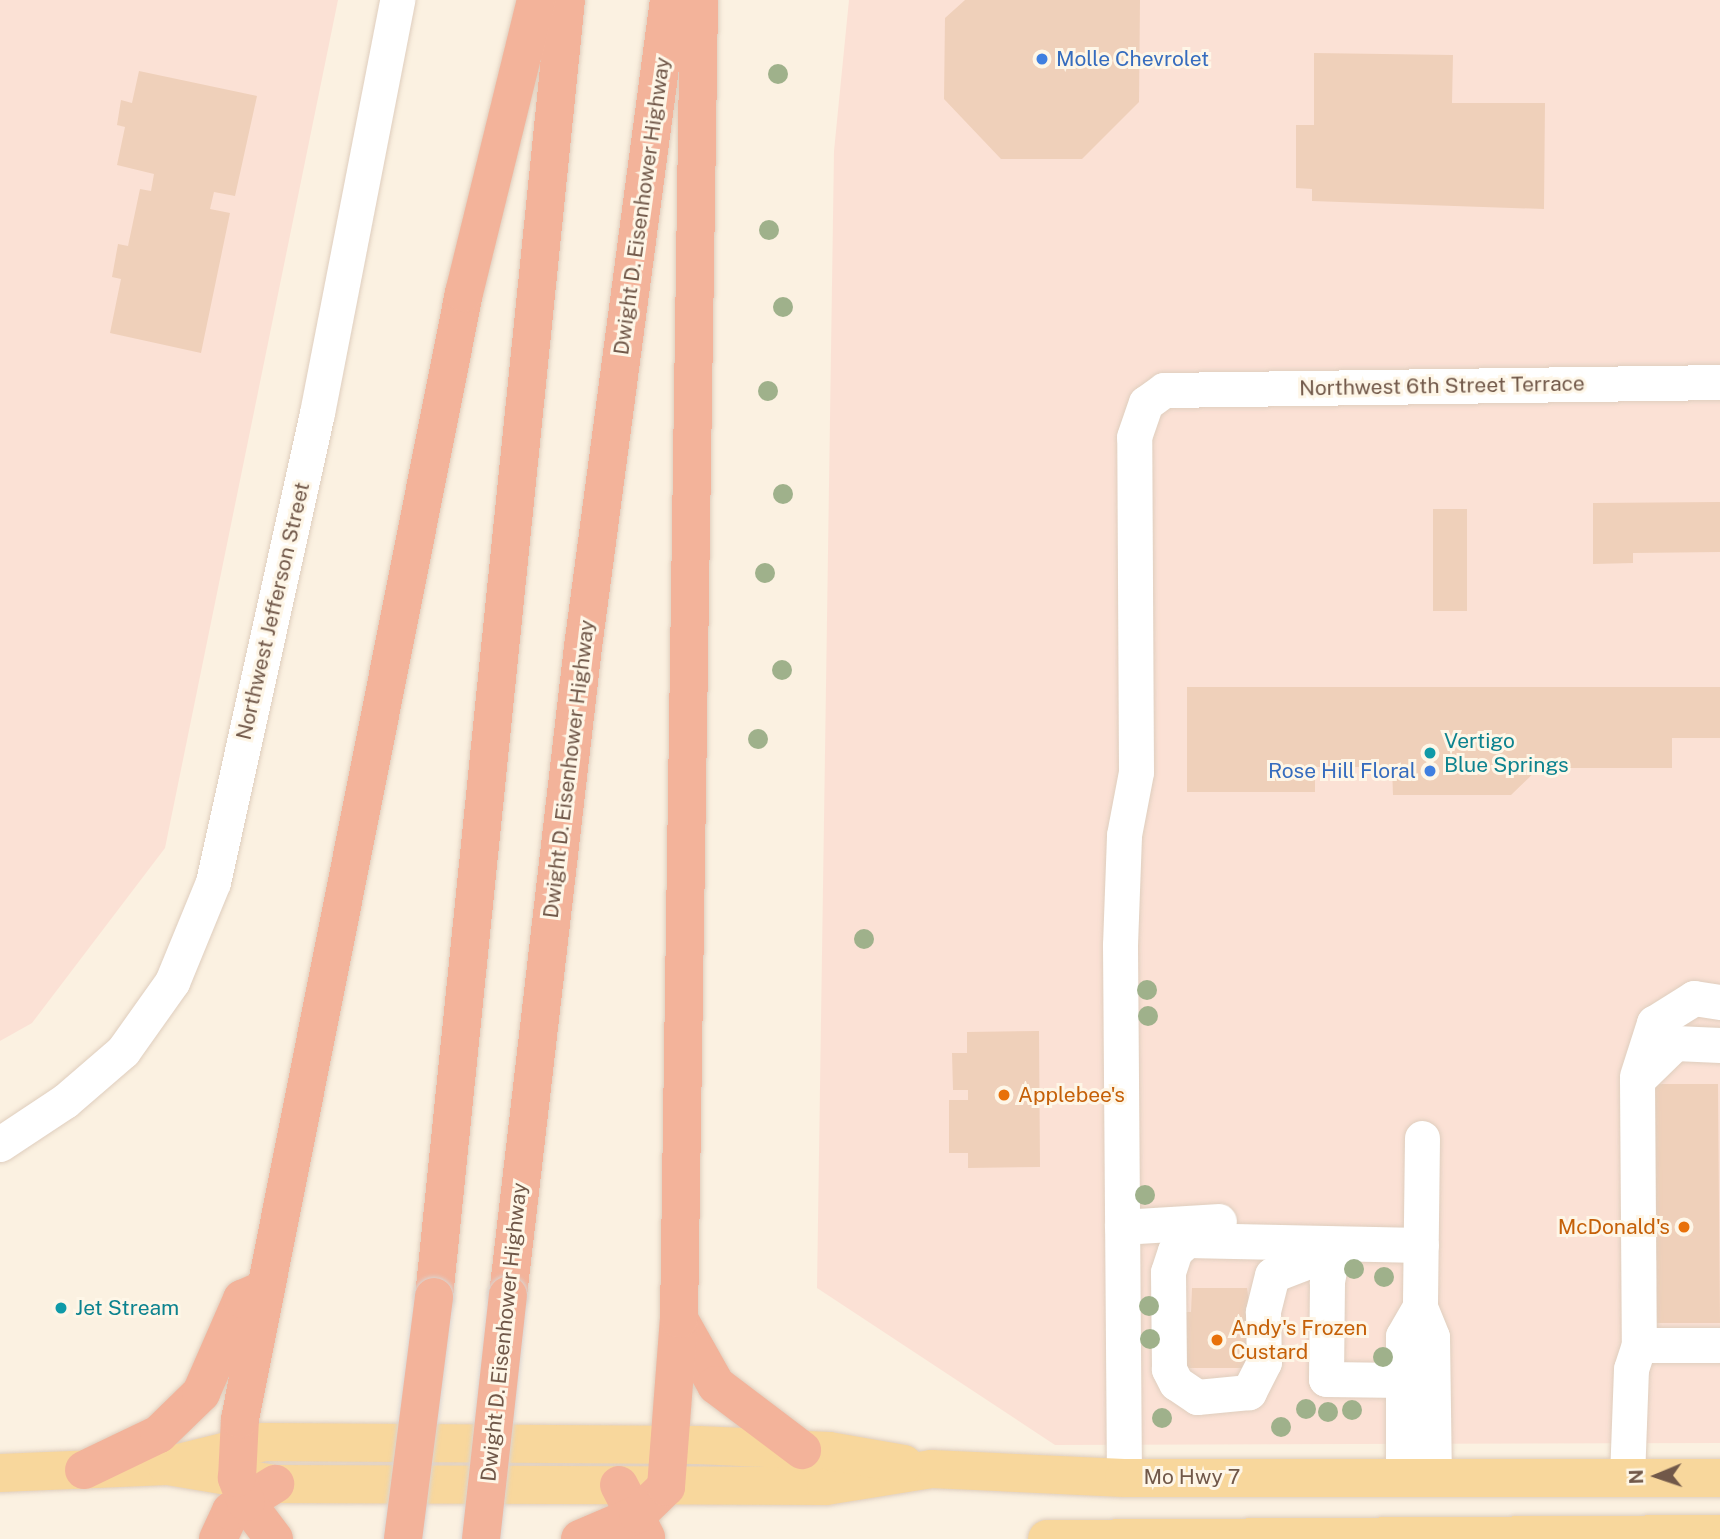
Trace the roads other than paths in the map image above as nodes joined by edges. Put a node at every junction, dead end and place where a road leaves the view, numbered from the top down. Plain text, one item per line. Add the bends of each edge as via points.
1 (397, 0) edge
2 (536, 0) edge
3 (566, 0) edge
4 (669, 0) edge
5 (699, 0) edge
6 (1720, 382) edge
7 (1720, 1002) edge
8 (1720, 1045) edge
9 (1637, 1080) junction
10 (1422, 1139) dead end
11 (0, 1144) edge
12 (1122, 1227) junction
13 (1421, 1245) junction
14 (1320, 1253) junction
15 (266, 1288) junction
16 (1420, 1307) junction
17 (679, 1319) junction
18 (1639, 1345) junction
19 (1720, 1345) edge
20 (1403, 1380) junction
21 (669, 1444) junction
22 (802, 1450) junction
23 (932, 1469) junction
24 (84, 1470) junction
25 (0, 1473) edge
26 (1418, 1477) junction
27 (248, 1478) junction
28 (1124, 1478) junction
29 (1627, 1478) junction
30 (1720, 1478) edge
31 (666, 1487) junction
32 (637, 1519) edge
33 (1720, 1534) edge
34 (1106, 1537) edge
35 (1425, 1538) edge
36 (1623, 1538) edge
37 (218, 1539) edge
38 (274, 1539) edge
39 (403, 1539) edge
40 (481, 1539) edge
41 (580, 1539) edge
42 (1047, 1539) edge
43 (1296, 1539) edge

1 - 11 street, Northwest Jefferson Street via 317,413 212,882 172,982 122,1051 65,1101
2 - 15 highway via 464,293
3 - 39 highway, bridge via 434,1297
4 - 40 highway, Dwight D. Eisenhower Highway, bridge via 582,661
5 - 17 highway
6 - 12 street, Northwest 6th Street Terrace via 1164,390 1146,403 1134,437 1136,772 1124,835 1120,945
7 - 9 street via 1694,998 1654,1023
8 - 9 street via 1675,1043
9 - 18 street
10 - 13 street
12 - 14 street via 1167,1221 1302,1222
12 - 28 street
13 - 14 street
13 - 16 street
14 - 14 street via 1197,1240 1181,1244 1168,1272 1169,1369 1181,1389 1197,1397 1237,1395 1256,1385 1264,1362 1263,1312 1272,1275
14 - 20 street via 1327,1282 1326,1379
15 - 24 highway via 242,1299 201,1393 159,1434
15 - 27 highway
16 - 20 street via 1404,1336
16 - 26 street via 1432,1337
17 - 21 highway
17 - 22 highway via 716,1385
18 - 19 street
18 - 29 street via 1631,1369
20 - 26 street
21 - 22 main road
21 - 27 main road via 264,1442
21 - 31 highway
22 - 23 main road
23 - 28 main road, Mo Hwy 7
23 - 31 main road, Mo Hwy 7 via 826,1486
24 - 25 main road
24 - 27 main road via 167,1466
26 - 28 main road, Mo Hwy 7
26 - 29 main road, Mo Hwy 7
27 - 32 main road
27 - 37 highway
27 - 38 highway
29 - 30 main road, Mo Hwy 7
31 - 32 highway
32 - 41 highway
33 - 36 main road
34 - 42 main road
34 - 43 main road
35 - 36 main road
35 - 43 main road

